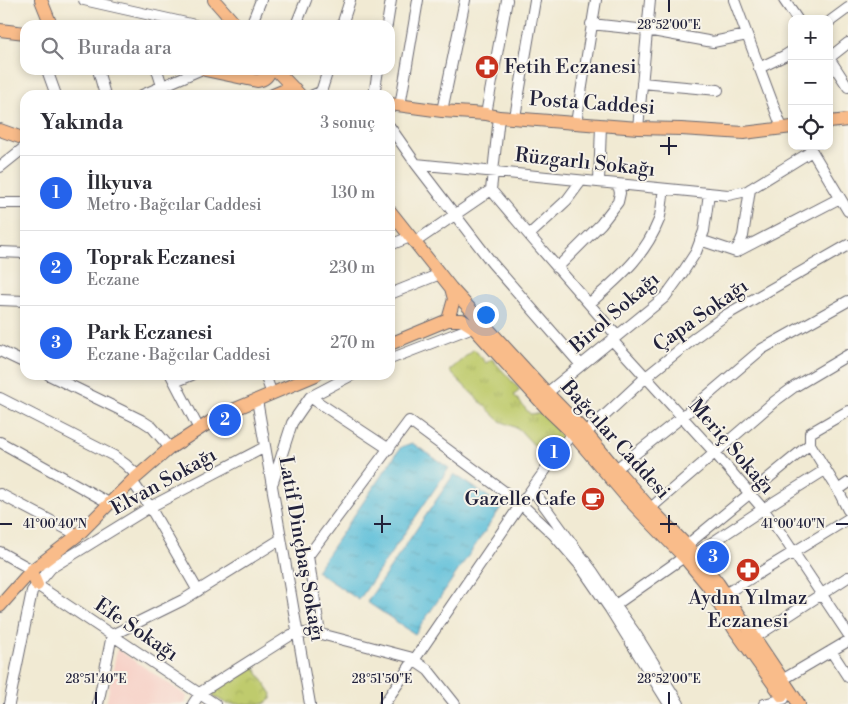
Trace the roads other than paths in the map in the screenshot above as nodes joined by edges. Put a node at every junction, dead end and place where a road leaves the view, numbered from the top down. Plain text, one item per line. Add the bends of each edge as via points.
1 (41, 0) edge
2 (84, 0) edge
3 (214, 0) edge
4 (261, 0) edge
5 (306, 0) edge
6 (350, 0) edge
7 (391, 0) edge
8 (418, 0) edge
9 (465, 0) edge
10 (507, 0) edge
11 (535, 0) edge
12 (596, 0) edge
13 (650, 0) edge
14 (734, 0) edge
15 (784, 0) edge
16 (848, 8) edge
17 (794, 15) edge
18 (833, 19) edge
19 (49, 20) edge
20 (172, 20) edge
21 (232, 20) edge
22 (253, 20) edge
23 (298, 20) edge
24 (344, 20) edge
25 (388, 20) edge
26 (592, 24) junction
27 (0, 30) edge
28 (647, 30) junction
29 (20, 32) edge
30 (747, 35) junction
31 (848, 42) edge
32 (788, 54) edge
33 (833, 55) edge
34 (830, 60) edge
35 (759, 68) junction
36 (49, 75) edge
37 (99, 75) edge
38 (159, 75) edge
39 (191, 75) edge
40 (229, 75) edge
41 (268, 75) edge
42 (280, 75) edge
43 (326, 75) edge
44 (377, 75) edge
45 (642, 83) junction
46 (848, 87) edge
47 (54, 90) edge
48 (103, 90) edge
49 (164, 90) edge
50 (166, 90) edge
51 (295, 90) edge
52 (322, 90) edge
53 (375, 90) edge
54 (718, 90) dead end
55 (395, 105) edge
56 (442, 111) junction
57 (486, 114) junction
58 (499, 116) junction
59 (515, 118) junction
60 (848, 120) edge
61 (833, 122) edge
62 (576, 123) junction
63 (602, 125) junction
64 (787, 127) edge
65 (638, 128) junction
66 (0, 130) edge
67 (395, 134) edge
68 (20, 137) edge
69 (808, 150) edge
70 (811, 150) edge
71 (20, 151) edge
72 (416, 164) junction
73 (0, 167) edge
74 (493, 172) junction
75 (581, 181) junction
76 (599, 182) junction
77 (618, 184) junction
78 (664, 189) junction
79 (750, 189) junction
80 (491, 190) junction
81 (709, 193) junction
82 (840, 198) junction
83 (0, 203) edge
84 (20, 203) edge
85 (848, 211) edge
86 (456, 215) junction
87 (395, 217) edge
88 (529, 235) junction
89 (413, 240) junction
90 (700, 240) junction
91 (395, 244) edge
92 (848, 245) edge
93 (0, 252) edge
94 (736, 252) junction
95 (20, 253) edge
96 (558, 268) junction
97 (440, 274) junction
98 (451, 288) junction
99 (395, 292) edge
100 (0, 300) edge
101 (848, 300) edge
102 (20, 301) edge
103 (589, 304) junction
104 (448, 320) junction
105 (474, 327) junction
106 (615, 338) junction
107 (395, 342) edge
108 (0, 351) edge
109 (848, 355) edge
110 (395, 357) edge
111 (20, 361) edge
112 (581, 366) junction
113 (646, 377) junction
114 (60, 380) edge
115 (174, 380) edge
116 (267, 380) edge
117 (304, 380) edge
118 (342, 380) edge
119 (547, 392) junction
120 (272, 394) junction
121 (310, 397) junction
122 (0, 398) edge
123 (257, 400) junction
124 (848, 411) edge
125 (682, 417) junction
126 (199, 429) junction
127 (572, 433) junction
128 (586, 433) junction
129 (0, 442) edge
130 (810, 444) junction
131 (265, 447) junction
132 (170, 448) junction
133 (389, 449) junction
134 (715, 453) junction
135 (616, 469) junction
136 (825, 470) junction
137 (135, 479) junction
138 (848, 483) edge
139 (272, 486) junction
140 (532, 488) junction
141 (838, 490) junction
142 (0, 494) edge
143 (750, 494) junction
144 (109, 503) junction
145 (521, 504) junction
146 (150, 507) junction
147 (763, 509) junction
148 (848, 510) edge
149 (646, 511) junction
150 (848, 519) edge
151 (78, 535) junction
152 (281, 539) junction
153 (0, 552) edge
154 (689, 552) junction
155 (793, 552) junction
156 (32, 571) junction
157 (848, 577) edge
158 (37, 585) junction
159 (198, 591) junction
160 (725, 594) junction
161 (822, 594) junction
162 (1, 603) edge
163 (612, 607) junction
164 (298, 633) junction
165 (320, 634) junction
166 (848, 634) edge
167 (112, 635) junction
168 (754, 638) junction
169 (848, 641) edge
170 (830, 651) junction
171 (414, 660) junction
172 (848, 677) edge
173 (782, 680) junction
174 (200, 694) junction
175 (786, 701) edge
176 (9, 704) edge
177 (98, 704) edge
178 (194, 704) edge
179 (215, 704) edge
180 (310, 704) edge
181 (384, 704) edge
182 (455, 704) edge
183 (669, 704) edge
184 (679, 704) edge
185 (764, 704) edge
186 (799, 704) edge

1 - 19 main road
2 - 20 street
3 - 21 main road
4 - 22 street
5 - 23 street
6 - 24 street
7 - 25 street
8 - 55 street
9 - 56 street
10 - 57 street
11 - 59 street
12 - 26 street
13 - 28 street
14 - 30 street
15 - 17 street
16 - 18 street
26 - 28 street
26 - 62 street
27 - 29 main road
28 - 30 street via 713,42
28 - 45 street
30 - 35 street
31 - 33 street
32 - 35 street
34 - 46 street
35 - 64 street
36 - 47 street
37 - 48 street
38 - 49 street
39 - 50 street
40 - 41 main road via 257,81
42 - 51 main road
43 - 52 street
44 - 53 street
45 - 54 street
45 - 65 street
55 - 56 main road, Posta Caddesi
56 - 57 main road, Posta Caddesi
57 - 58 main road, Posta Caddesi
58 - 59 main road, Posta Caddesi
58 - 74 street
59 - 62 main road, Posta Caddesi
60 - 61 main road
62 - 63 main road, Posta Caddesi
63 - 65 main road, Posta Caddesi
63 - 76 street
64 - 65 main road, Posta Caddesi via 744,133
66 - 68 main road
67 - 72 street
69 - 79 street, Rüzgarlı Sokağı
70 - 82 street
71 - 73 street
72 - 74 street, Rüzgarlı Sokağı
72 - 86 street
74 - 75 street, Rüzgarlı Sokağı
74 - 80 street
75 - 76 street, Rüzgarlı Sokağı
75 - 88 street via 567,200
76 - 77 street, Rüzgarlı Sokağı
77 - 78 street, Rüzgarlı Sokağı
77 - 96 street via 618,202
78 - 81 street, Rüzgarlı Sokağı
78 - 103 street via 659,218 647,245 628,269
79 - 81 street, Rüzgarlı Sokağı via 728,195
79 - 94 street via 744,236
80 - 86 street
80 - 88 street, Meriç Sokağı
81 - 90 street, Birol Sokağı
82 - 85 street
82 - 94 street
83 - 84 street
86 - 89 street
86 - 112 street via 492,263
87 - 89 main road, Bağcılar Caddesi
88 - 96 street, Meriç Sokağı
89 - 91 street
89 - 97 main road, Bağcılar Caddesi
90 - 94 street
90 - 106 street, Birol Sokağı via 696,252 665,298
92 - 113 street, Çapa Sokağı via 726,315
93 - 95 street
96 - 103 street, Meriç Sokağı
97 - 98 main road, Bağcılar Caddesi
97 - 99 street
98 - 104 main road via 454,300
98 - 119 main road, Bağcılar Caddesi
100 - 102 street
101 - 125 street via 762,349
103 - 106 street, Meriç Sokağı
104 - 105 main road via 462,320
104 - 107 main road
105 - 110 street
105 - 127 main road
106 - 112 street, Birol Sokağı
106 - 113 street, Meriç Sokağı
108 - 111 street
109 - 134 street via 794,387
112 - 119 street, Birol Sokağı
113 - 125 street, Meriç Sokağı
113 - 128 street, Çapa Sokağı
114 - 132 street via 141,420
115 - 126 street
116 - 120 street
117 - 120 main road
118 - 121 street
119 - 128 main road, Bağcılar Caddesi
120 - 123 main road
121 - 133 street
121 - 139 street via 292,423
122 - 137 street via 114,456 126,464
123 - 126 main road via 221,415
123 - 131 street, Latif Dinçbaş Sokağı
124 - 130 street via 810,433
125 - 134 street, Meriç Sokağı
125 - 135 street
126 - 132 main road
127 - 140 street
127 - 149 main road
128 - 135 main road, Bağcılar Caddesi
129 - 144 street
130 - 136 street
130 - 143 street
131 - 139 street, Latif Dinçbaş Sokağı
131 - 146 street, Elvan Sokağı
132 - 137 main road
133 - 145 street via 409,421
133 - 165 street via 308,556
134 - 143 street, Meriç Sokağı
134 - 149 street
135 - 149 main road, Bağcılar Caddesi
136 - 141 street
136 - 147 street
137 - 144 main road
137 - 146 street
138 - 141 street
139 - 152 street, Latif Dinçbaş Sokağı
140 - 145 street
140 - 163 street via 593,572
141 - 148 street
142 - 151 street
143 - 147 street, Meriç Sokağı
143 - 154 street
144 - 151 main road
145 - 163 street via 579,564
145 - 171 street
146 - 158 street, Elvan Sokağı via 51,568
146 - 159 street
147 - 154 street
147 - 155 street, Meriç Sokağı
149 - 154 main road
150 - 155 street
151 - 156 main road
152 - 159 street
152 - 164 street, Latif Dinçbaş Sokağı
153 - 156 street
154 - 160 main road
154 - 163 street
154 - 175 main road via 734,629
155 - 160 street
155 - 161 street, Meriç Sokağı
156 - 158 main road
156 - 162 main road
157 - 161 street
158 - 167 street, Efe Sokağı
158 - 176 street, Elvan Sokağı via 32,591
159 - 167 street
160 - 168 main road
161 - 166 street, Meriç Sokağı
161 - 168 street
163 - 183 street
163 - 184 street via 634,633
164 - 165 street
164 - 174 street via 290,634
164 - 180 street, Latif Dinçbaş Sokağı
165 - 171 street via 409,656
167 - 174 street, Efe Sokağı
167 - 177 street
168 - 173 main road
169 - 170 street
170 - 172 street
170 - 173 street
171 - 181 street
171 - 182 street via 428,670
173 - 186 main road
174 - 178 street
174 - 179 street, Efe Sokağı
175 - 185 street

